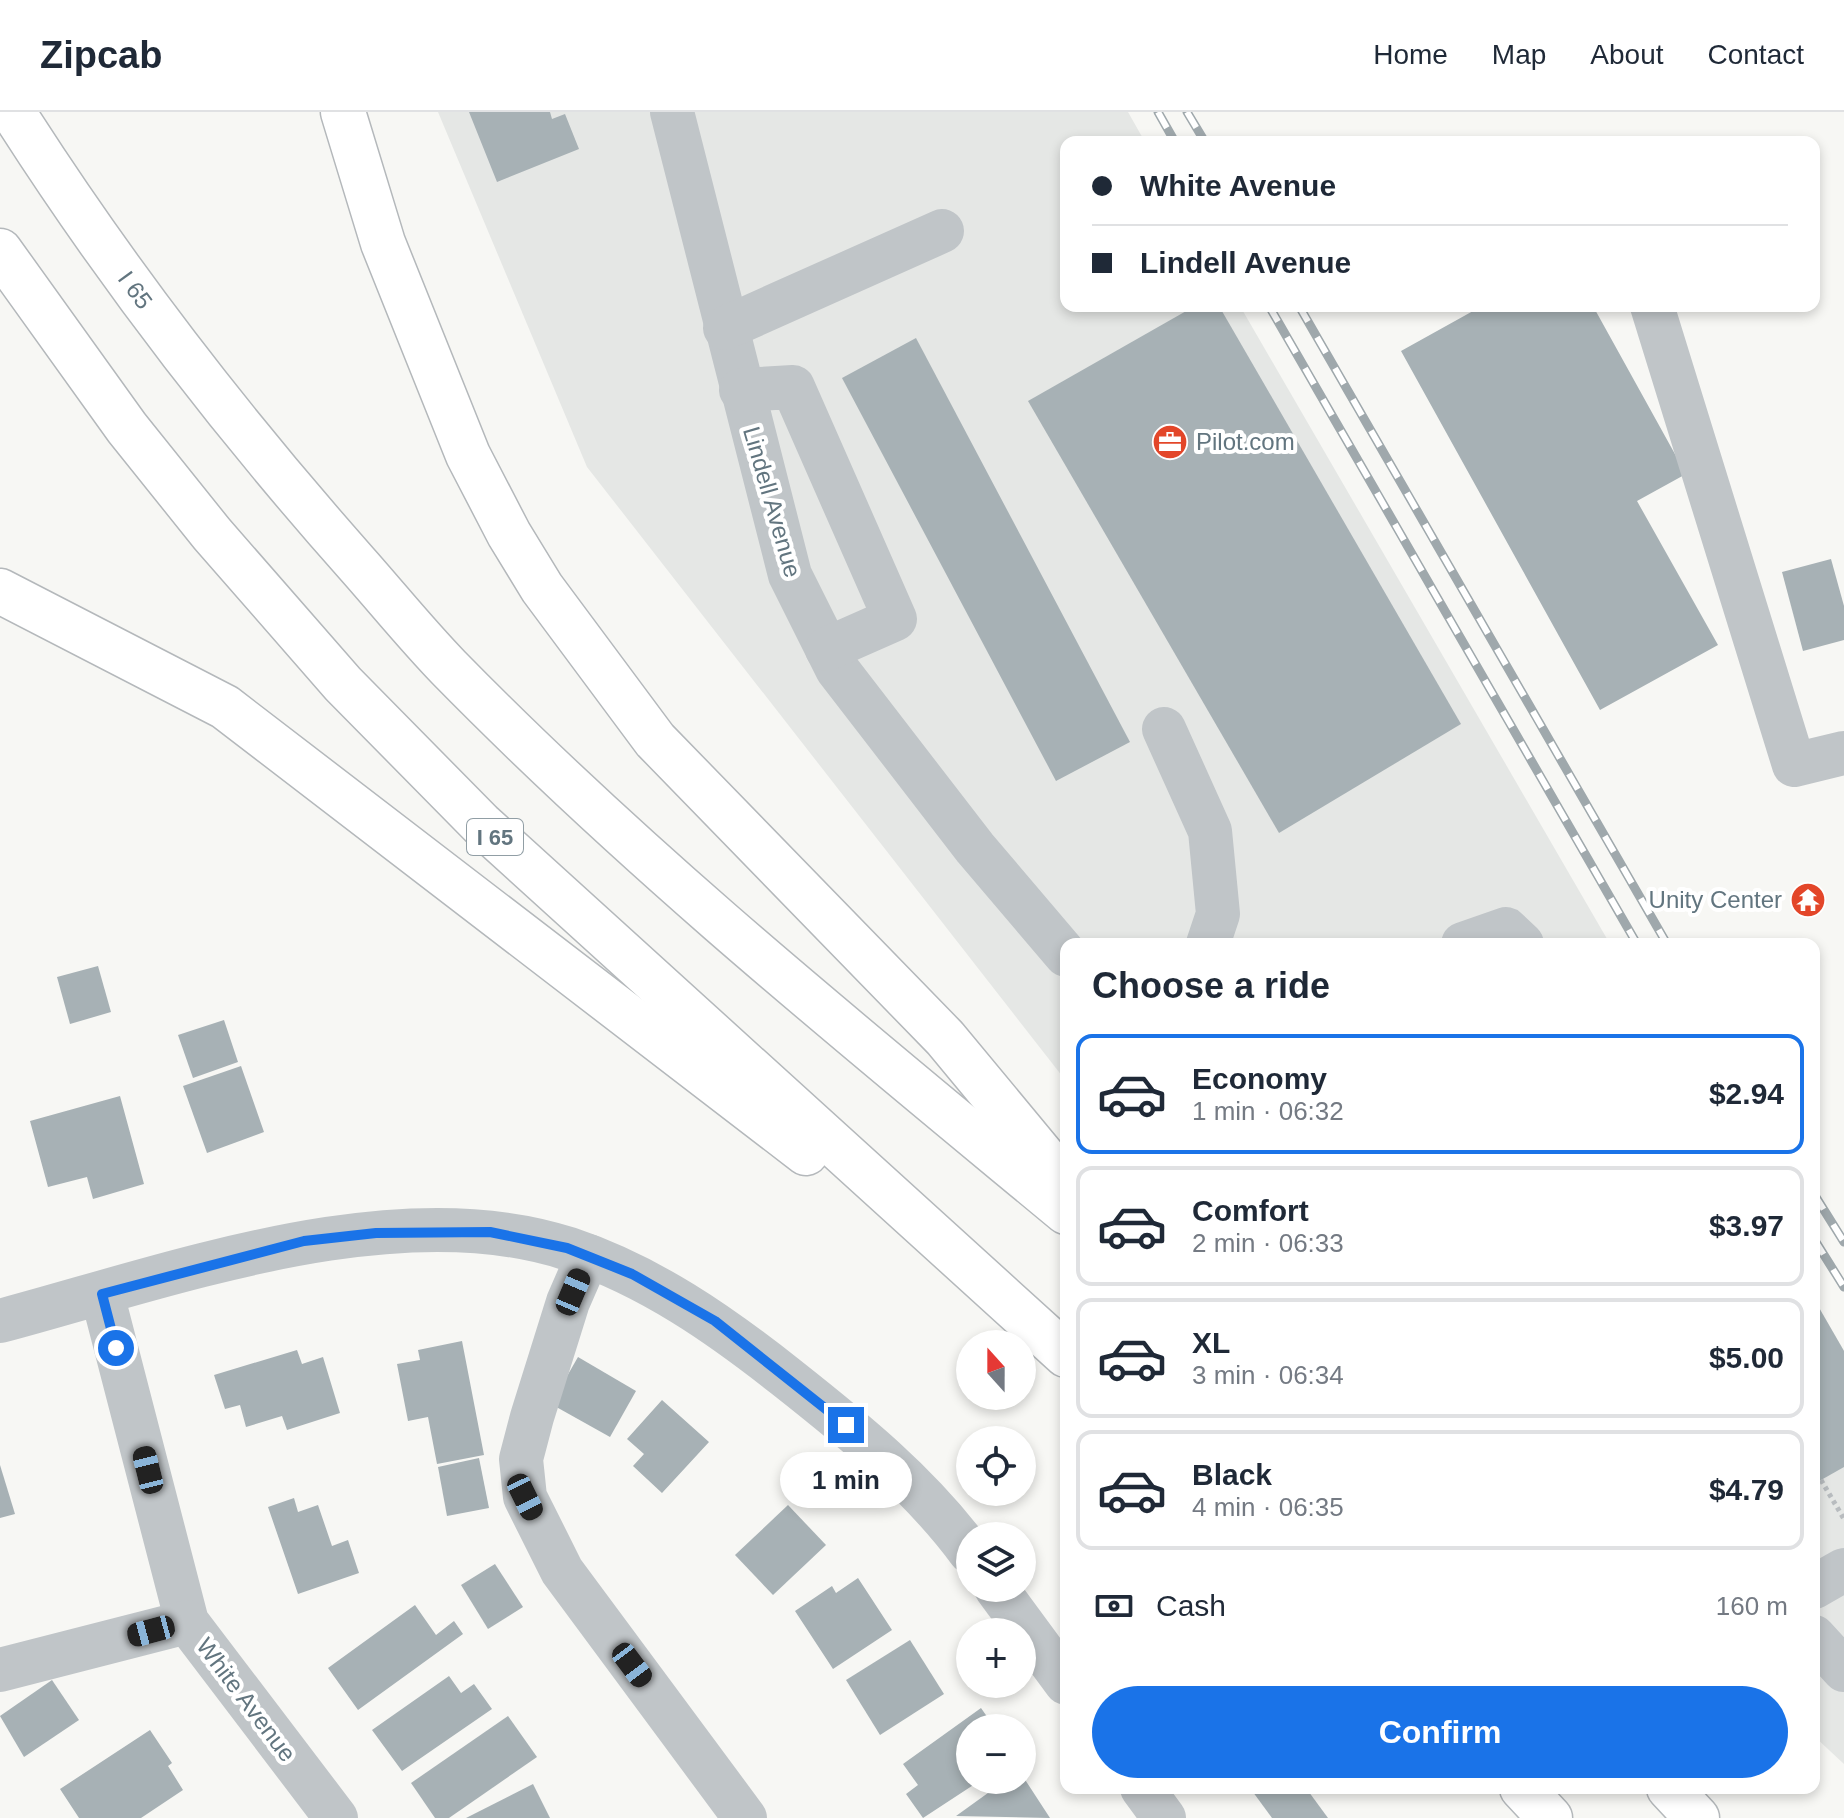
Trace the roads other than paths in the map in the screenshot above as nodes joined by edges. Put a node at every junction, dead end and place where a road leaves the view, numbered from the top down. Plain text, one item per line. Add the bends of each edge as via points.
1 (13, 112) edge
2 (343, 112) edge
3 (672, 112) edge
4 (942, 231) dead end
5 (0, 251) edge
6 (1654, 312) edge
7 (725, 328) junction
8 (741, 390) junction
9 (0, 591) edge
10 (827, 649) junction
11 (1164, 729) dead end
12 (1844, 753) edge
13 (1210, 938) edge
14 (1060, 948) edge
15 (1060, 1177) edge
16 (1060, 1207) edge
17 (588, 1256) junction
18 (102, 1294) junction
19 (0, 1321) edge
20 (1060, 1350) edge
21 (1060, 1351) edge
22 (956, 1537) edge
23 (1844, 1570) edge
24 (1820, 1584) edge
25 (1006, 1602) edge
26 (187, 1622) junction
27 (1820, 1644) edge
28 (0, 1670) edge
29 (1844, 1670) edge
30 (1060, 1675) edge
31 (1146, 1794) edge
32 (1528, 1794) edge
33 (1675, 1794) edge
34 (336, 1818) edge
35 (745, 1818) edge
36 (1164, 1818) edge
37 (1550, 1818) edge
38 (1697, 1818) edge

1 - 16 highway, I 65 / I 65 via 233,421 447,665 731,932
2 - 15 highway via 383,243 468,455 549,599 664,750 945,1038
3 - 7 street, Lindell Avenue
4 - 7 street
5 - 20 highway, I 65 via 127,428 343,684 481,824
6 - 12 street via 1794,765
7 - 8 street, Lindell Avenue
8 - 10 street, Lindell Avenue via 790,575
8 - 10 street via 793,387 895,619
9 - 21 highway via 225,707
10 - 14 street, Lindell Avenue via 975,848
11 - 13 street via 1210,831 1218,914
17 - 18 street via 490,1232 376,1233 304,1241
17 - 22 street via 632,1274 715,1321 868,1442
17 - 35 street via 568,1302 521,1459 525,1497 562,1571
18 - 19 street
18 - 26 street, White Avenue
23 - 24 street
25 - 30 street
26 - 28 street
26 - 34 street, White Avenue
27 - 29 street
31 - 36 street
32 - 37 highway
33 - 38 highway

